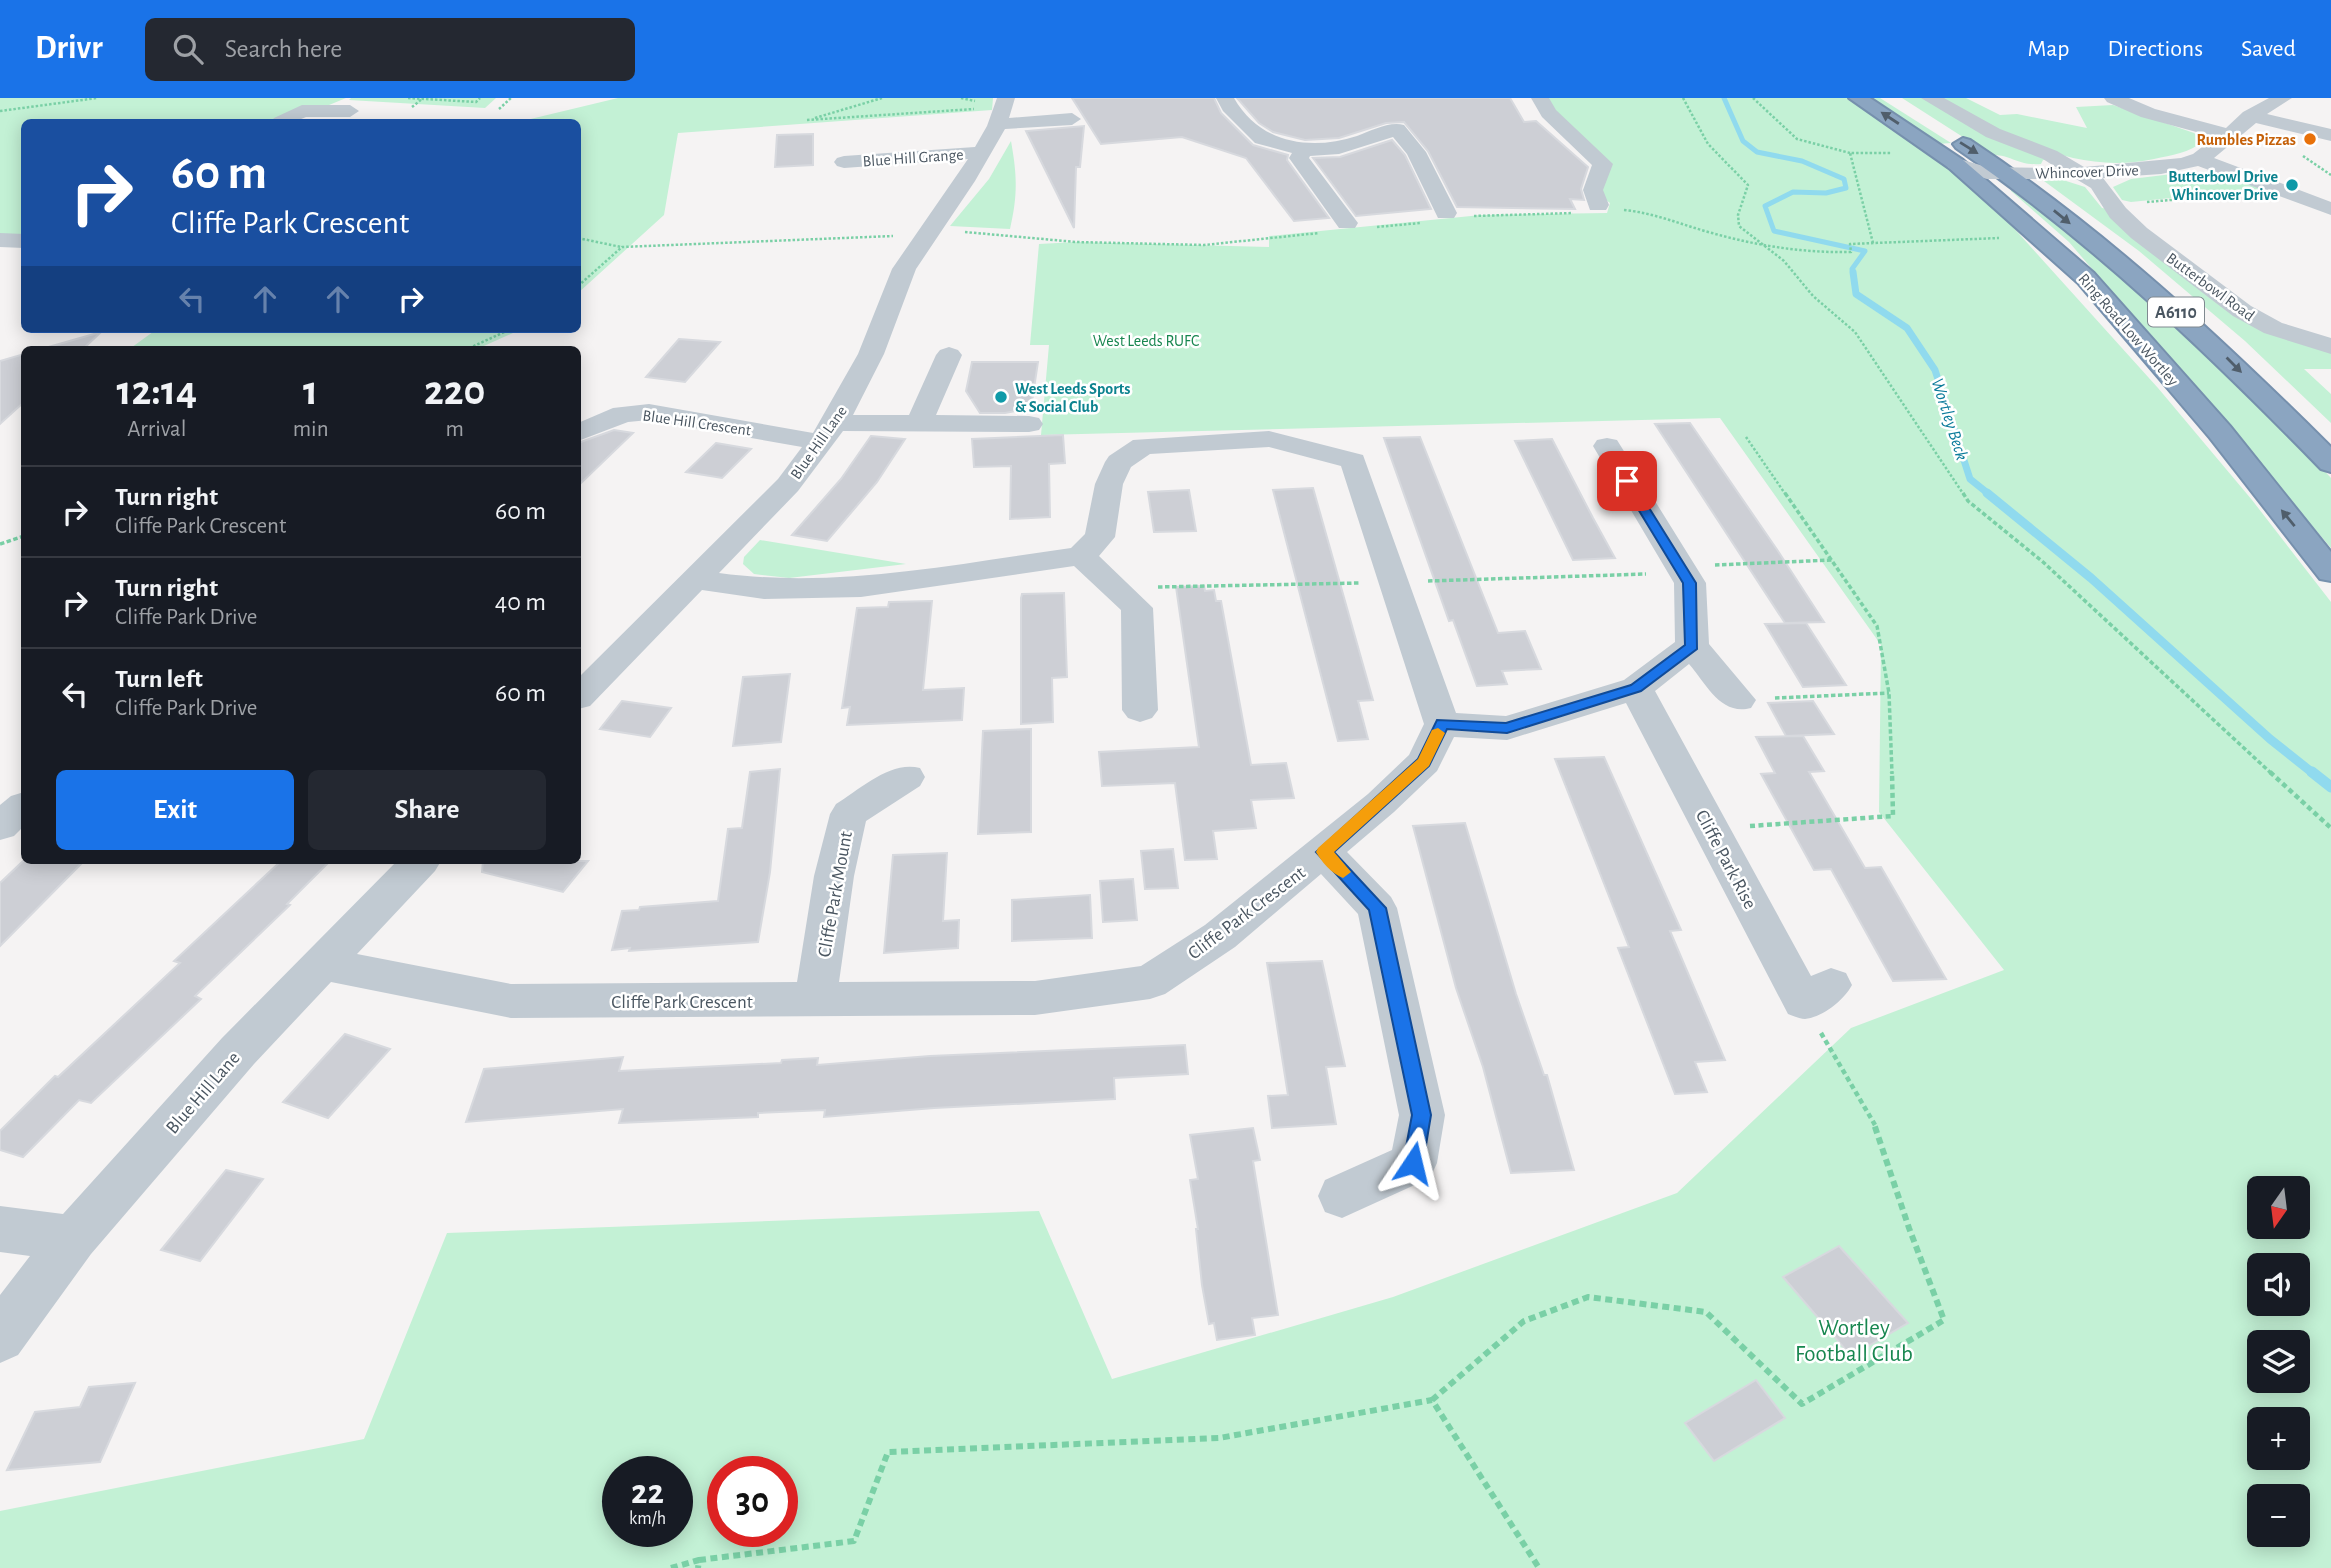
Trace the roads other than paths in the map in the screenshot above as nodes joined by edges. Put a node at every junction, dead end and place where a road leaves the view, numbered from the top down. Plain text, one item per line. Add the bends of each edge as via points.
1 (1225, 98) edge
2 (1540, 98) edge
3 (1858, 98) edge
4 (1890, 98) edge
5 (1930, 98) edge
6 (2113, 98) edge
7 (2283, 98) edge
8 (1003, 109) edge
9 (2247, 110) junction
10 (350, 111) dead end
11 (287, 119) edge
12 (1072, 119) dead end
13 (2229, 135) junction
14 (2331, 135) edge
15 (1303, 150) junction
16 (982, 152) junction
17 (1948, 159) junction
18 (2199, 159) junction
19 (844, 162) dead end
20 (2079, 172) junction
21 (2009, 173) junction
22 (1993, 195) junction
23 (1598, 205) dead end
24 (2331, 209) edge
25 (1446, 214) dead end
26 (1347, 223) dead end
27 (0, 240) edge
28 (21, 241) edge
29 (2331, 346) edge
30 (949, 355) dead end
31 (919, 423) junction
32 (1029, 424) dead end
33 (581, 432) edge
34 (827, 433) junction
35 (1606, 446) dead end
36 (2331, 463) edge
37 (1081, 556) junction
38 (2331, 572) edge
39 (696, 580) junction
40 (1692, 646) junction
41 (1636, 688) junction
42 (581, 695) edge
43 (1739, 700) road end
44 (1140, 710) dead end
45 (1442, 724) junction
46 (907, 777) dead end
47 (21, 808) edge
48 (0, 826) edge
49 (1324, 852) junction
50 (418, 864) edge
51 (322, 964) junction
52 (1817, 994) road end
53 (815, 1001) junction
54 (1342, 1196) dead end
55 (0, 1228) edge
56 (73, 1238) junction
57 (0, 1337) edge

1 - 15 street via 1262,139
2 - 23 street via 1549,113 1603,164 1594,190
17 -> 3 highway, Ring Road Low Wortley / A6110
4 -> 21 highway, Ring Road Low Wortley / A6110
5 - 20 street, Butterbowl Road
6 - 13 street via 2148,113
7 - 9 street, Whincover Drive
8 - 12 street
8 - 16 street, Blue Hill Lane
9 - 13 street, Whincover Drive
9 - 14 street
10 - 11 street via 303,111
13 - 18 street, Whincover Drive
15 - 25 street via 1339,148 1396,119
15 - 26 street via 1299,158
16 - 19 street, Blue Hill Grange
16 - 34 street, Blue Hill Lane via 904,269 872,354
17 - 21 street, Whincover Drive via 1985,173
17 - 22 highway, Ring Road Low Wortley / A6110
18 - 20 street, Whincover Drive via 2152,168
18 - 24 street
20 - 21 street, Whincover Drive
20 - 29 street, Butterbowl Road via 2098,184 2139,233 2242,312 2273,328
21 - 22 highway via 1998,180
21 -> 36 highway, Ring Road Low Wortley / A6110 via 2223,354
38 -> 22 highway, Ring Road Low Wortley / A6110 via 2220,432 2095,288
27 - 28 street
30 - 31 street
31 - 32 street, Blue Hill Crescent
31 - 34 street, Blue Hill Crescent
33 - 34 street, Blue Hill Crescent via 623,414 649,412
34 - 39 street, Blue Hill Lane via 788,485
35 - 40 street via 1690,583
37 - 39 street via 861,587 764,589
37 - 44 street via 1137,608
37 - 45 street via 1100,537 1119,462 1143,446 1269,439 1353,461
39 - 42 street, Blue Hill Lane
40 - 41 street
40 - 43 street
41 - 45 street via 1507,728
41 - 52 street, Cliffe Park Rise via 1711,829
45 - 49 street, Cliffe Park Crescent via 1424,762
46 - 53 street, Cliffe Park Mount via 849,814 834,876
47 - 48 street
49 - 53 street, Cliffe Park Crescent via 1220,936 1150,982 1035,998
49 - 54 street via 1377,908 1422,1115 1413,1163
50 - 51 street, Blue Hill Lane
51 - 53 street, Cliffe Park Crescent via 510,1001
51 - 56 street, Blue Hill Lane via 238,1051
55 - 56 street
56 - 57 street, Blue Hill Lane

